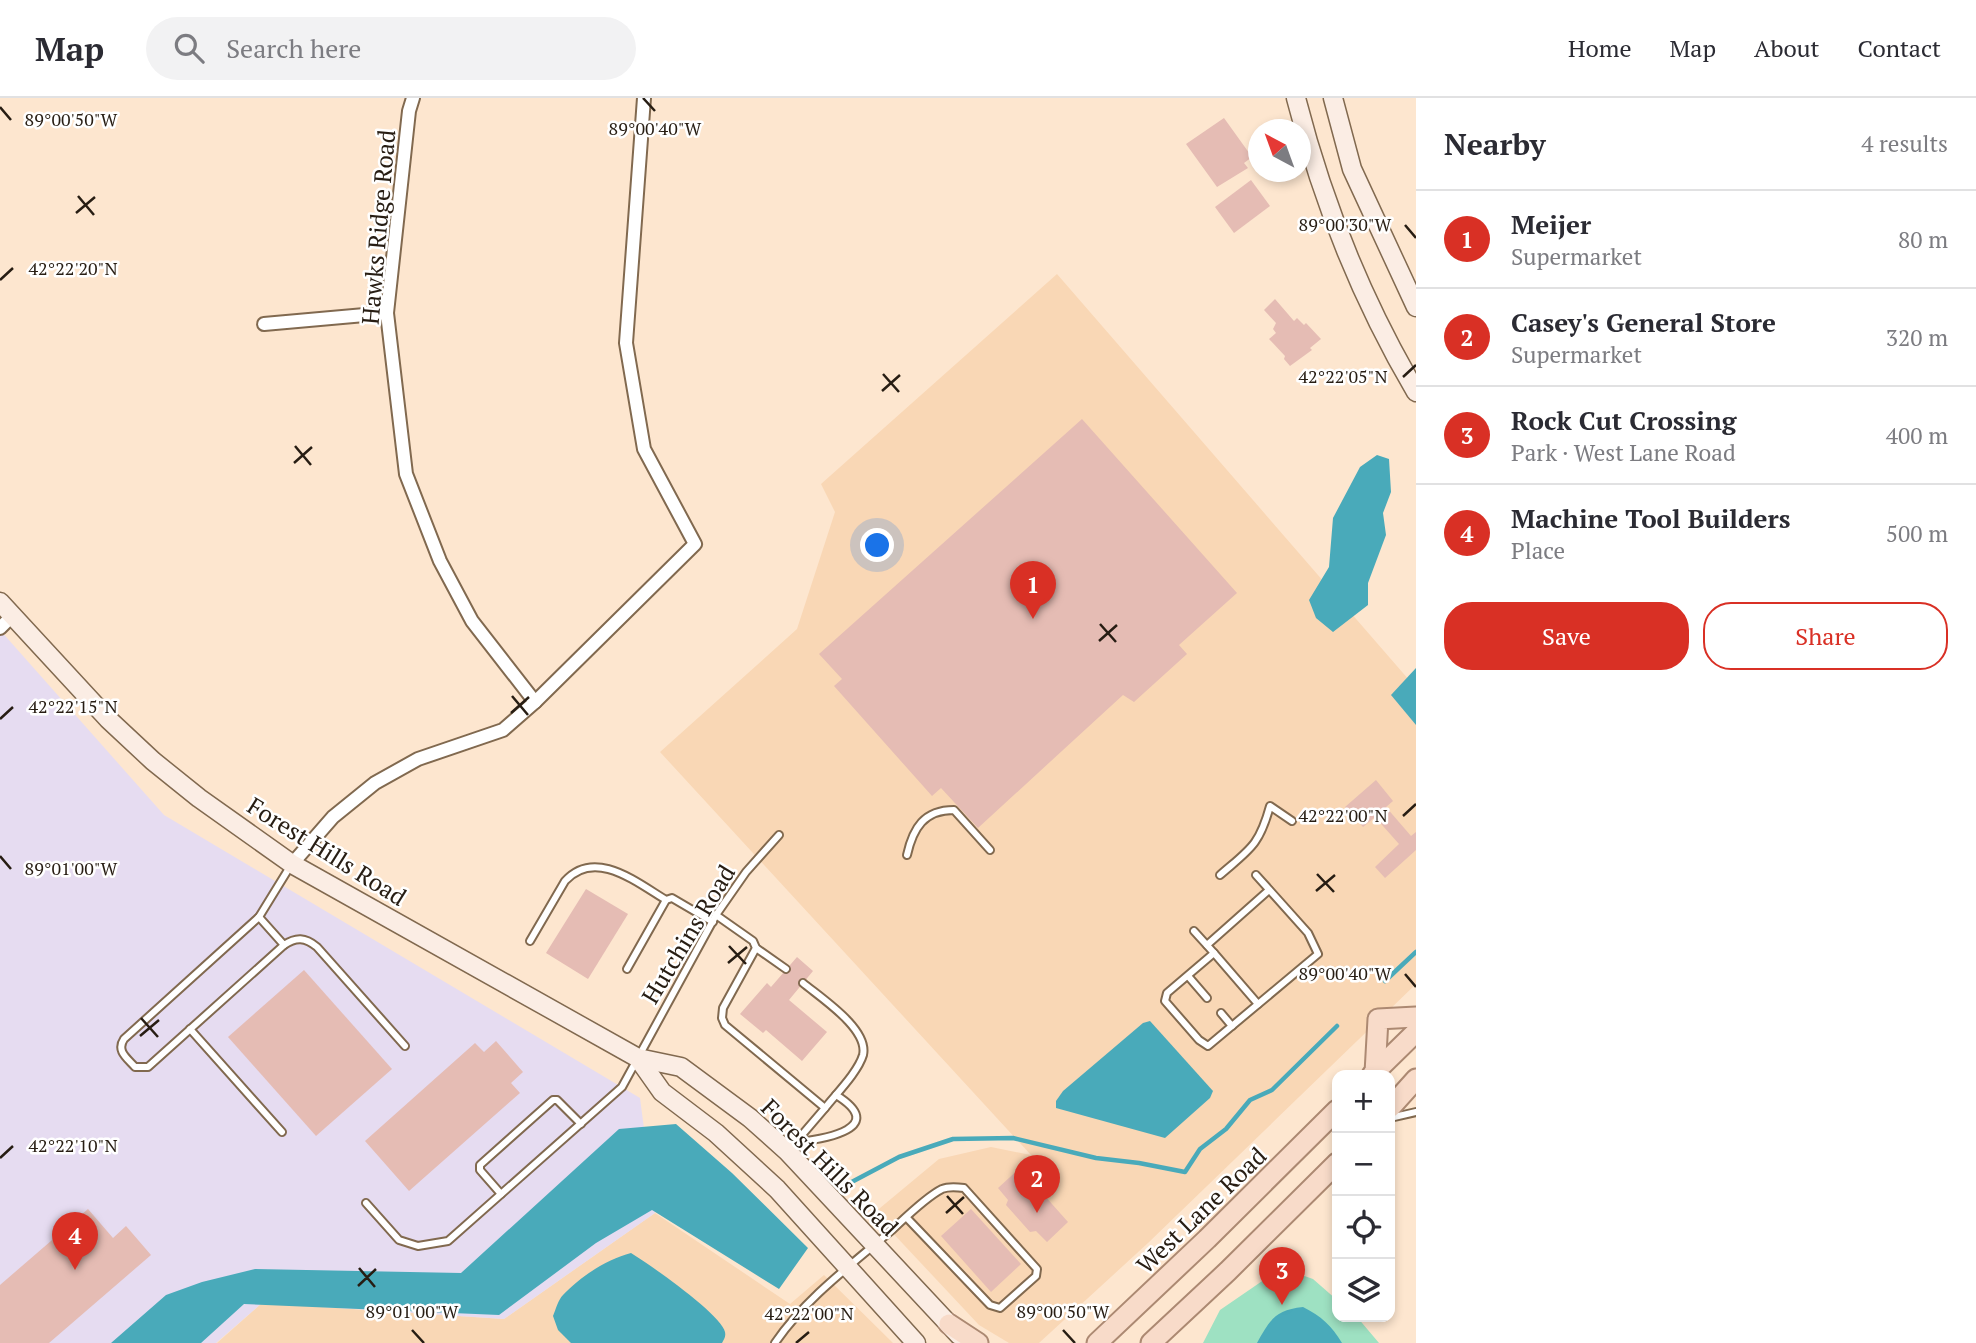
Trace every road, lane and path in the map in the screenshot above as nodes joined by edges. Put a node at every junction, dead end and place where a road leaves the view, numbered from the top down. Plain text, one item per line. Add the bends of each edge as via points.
1 (413, 98) edge
2 (644, 98) edge
3 (1296, 98) edge
4 (1333, 98) edge
5 (1416, 307) edge
6 (387, 313) junction
7 (264, 324) dead end
8 (1416, 392) edge
9 (0, 602) edge
10 (6, 622) edge
11 (535, 702) junction
12 (1292, 821) dead end
13 (779, 835) dead end
14 (989, 850) dead end
15 (907, 855) dead end
16 (292, 864) junction
17 (1256, 875) dead end
18 (1220, 876) dead end
19 (1269, 890) junction
20 (666, 900) junction
21 (259, 917) junction
22 (715, 918) junction
23 (1194, 931) dead end
24 (530, 941) dead end
25 (284, 945) junction
26 (1207, 945) junction
27 (756, 948) junction
28 (1213, 953) junction
29 (786, 969) dead end
30 (627, 970) dead end
31 (1188, 976) junction
32 (803, 983) dead end
33 (1208, 998) dead end
34 (1258, 1004) junction
35 (1221, 1013) dead end
36 (1416, 1017) edge
37 (1232, 1026) junction
38 (190, 1030) junction
39 (1416, 1032) edge
40 (405, 1046) dead end
41 (638, 1058) junction
42 (1373, 1070) edge
43 (1377, 1070) edge
44 (1416, 1079) edge
45 (836, 1095) junction
46 (1395, 1102) edge
47 (825, 1108) junction
48 (1416, 1112) edge
49 (1332, 1115) edge
50 (1395, 1117) edge
51 (581, 1124) junction
52 (282, 1132) dead end
53 (792, 1147) junction
54 (1332, 1168) edge
55 (501, 1194) junction
56 (366, 1203) dead end
57 (906, 1217) junction
58 (874, 1245) junction
59 (847, 1268) junction
60 (949, 1324) junction
61 (1104, 1337) edge
62 (775, 1343) edge
63 (916, 1343) edge
64 (965, 1343) edge
65 (978, 1343) edge
66 (1091, 1343) edge
67 (1151, 1343) edge

1 - 6 street, Hawks Ridge Road
2 - 11 street via 626,343 644,449 695,544
3 - 8 street via 1329,205 1366,294
4 - 5 street via 1352,169
6 - 7 street
6 - 11 street, Hawks Ridge Road via 406,474 440,561 472,621
9 - 10 street, Forest Hills Road
10 - 16 street, Forest Hills Road via 153,761
11 - 16 street via 503,730 418,759 375,783 333,817
12 - 18 lane via 1270,806 1263,832 1253,846
13 - 22 lane, Hutchins Road via 746,872
14 - 15 lane via 954,810 942,810 913,831
16 - 21 lane
16 - 41 street, Forest Hills Road
17 - 19 lane
19 - 26 lane
19 - 34 lane via 1308,933 1318,954
20 - 22 lane via 672,898
20 - 24 lane via 624,875 598,866 585,867 565,881
20 - 30 lane
21 - 25 lane
21 - 38 lane via 124,1038 121,1051 135,1067 148,1067
22 - 27 lane via 753,941
22 - 41 lane, Hutchins Road
23 - 26 lane
25 - 38 lane
25 - 40 lane via 301,938 317,947
26 - 28 lane
27 - 29 lane
27 - 47 lane via 722,1018 731,1031
28 - 31 lane
28 - 34 lane
31 - 33 lane
31 - 37 lane via 1167,993 1165,1001 1199,1040 1208,1046
32 - 45 lane via 862,1037 862,1057
34 - 37 lane
35 - 37 lane
36 - 42 main road via 1378,1018
38 - 52 lane
39 - 43 main road
41 - 51 lane, Hutchins Road via 622,1087
41 - 53 street, Forest Hills Road via 681,1067
41 - 59 street, Forest Hills Road via 662,1093 751,1163
44 - 46 main road
45 - 47 lane
45 - 53 lane via 854,1109 852,1127
47 - 53 lane
48 - 50 lane
49 - 61 main road, West Lane Road
51 - 55 lane, Hutchins Road
51 - 55 lane via 552,1100 480,1165
53 - 58 street, Forest Hills Road
54 - 67 main road
55 - 56 lane, Hutchins Road via 448,1241 418,1246 399,1240
57 - 57 lane via 943,1189 964,1188 1038,1269 1036,1276 1000,1308 990,1305
57 - 58 lane
58 - 59 lane
58 - 60 street, Forest Hills Road
59 - 62 lane
59 - 63 street, Forest Hills Road
60 - 64 street, Forest Hills Road
60 - 65 main road
61 - 66 main road, West Lane Road

